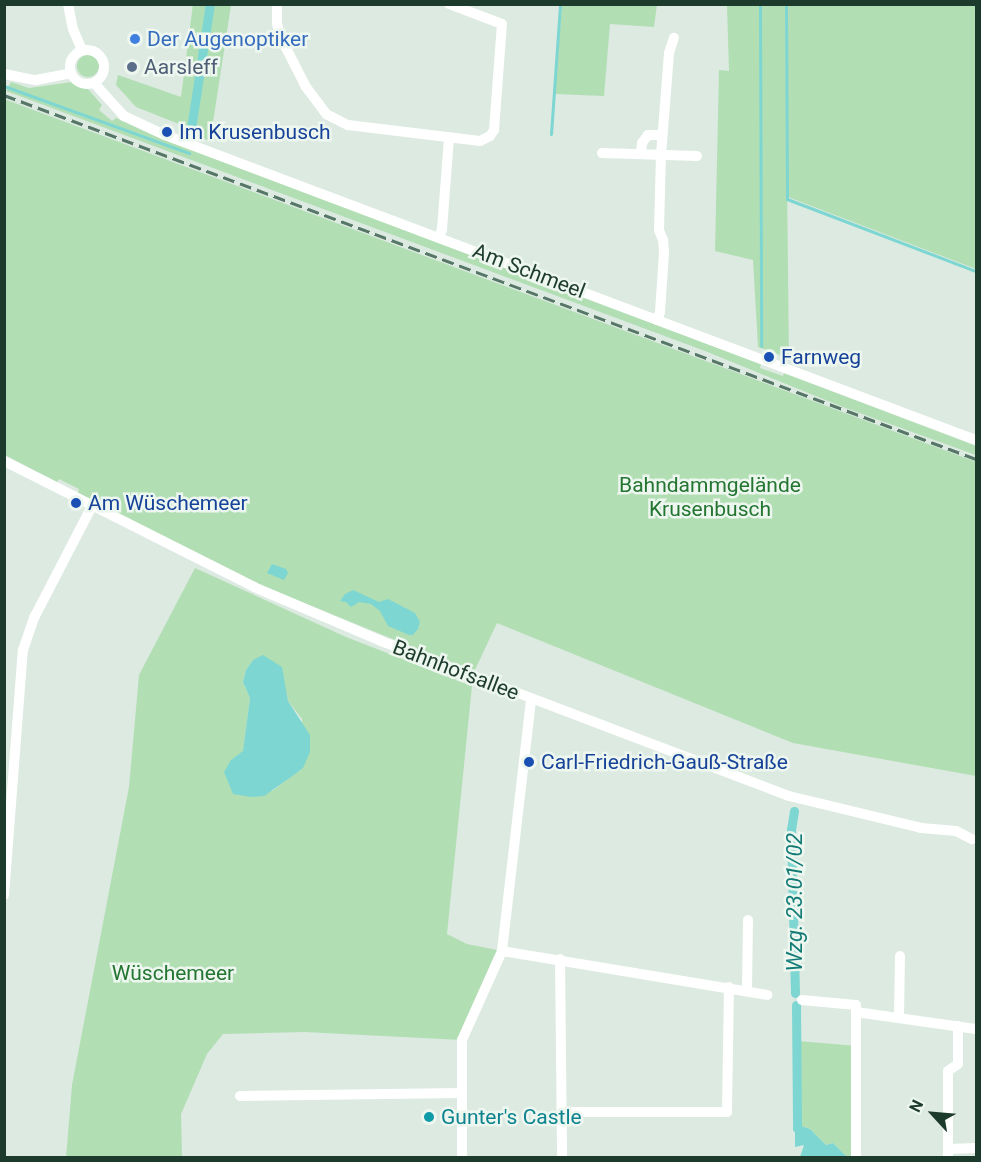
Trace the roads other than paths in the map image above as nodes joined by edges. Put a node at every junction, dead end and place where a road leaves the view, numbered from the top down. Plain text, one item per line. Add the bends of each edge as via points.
1 (68, 4) edge
2 (277, 4) edge
3 (449, 4) edge
4 (674, 38) dead end
5 (82, 50) junction
6 (71, 73) junction
7 (4, 74) edge
8 (94, 83) junction
9 (662, 135) junction
10 (449, 139) junction
11 (602, 153) dead end
12 (641, 154) junction
13 (661, 155) junction
14 (697, 156) dead end
15 (439, 237) junction
16 (657, 320) junction
17 (976, 440) edge
18 (4, 461) edge
19 (92, 506) junction
20 (531, 699) junction
21 (974, 840) edge
22 (4, 895) edge
23 (748, 920) dead end
24 (502, 951) junction
25 (900, 956) dead end
26 (560, 960) junction
27 (729, 987) junction
28 (747, 991) junction
29 (767, 995) dead end
30 (802, 1000) dead end
31 (856, 1012) junction
32 (899, 1017) junction
33 (958, 1026) junction
34 (976, 1029) edge
35 (462, 1093) junction
36 (240, 1096) dead end
37 (562, 1112) junction
38 (976, 1148) edge
39 (948, 1153) edge
40 (462, 1158) edge
41 (562, 1158) edge
42 (856, 1158) edge

1 - 5 street
2 - 10 street via 281,38 306,87 326,114 348,125
3 - 10 street via 502,24 494,130 480,141
4 - 9 street via 669,53
5 - 6 street via 71,61
5 - 8 street via 97,52 103,60 104,73
6 - 7 street via 36,80
6 - 8 street, Am Schmeel via 78,82
8 - 15 street, Am Schmeel via 133,122
9 - 12 street via 648,135
9 - 13 street
10 - 15 street
11 - 12 street
12 - 13 street
13 - 14 street
13 - 16 street via 659,230 664,253
15 - 16 street, Am Schmeel
16 - 17 street, Am Schmeel
18 - 19 street, Bahnhofsallee
19 - 20 street, Bahnhofsallee via 254,587
19 - 22 street via 35,616 23,650
20 - 21 street, Bahnhofsallee via 789,796 956,831
20 - 24 street
23 - 28 street
24 - 26 street
24 - 35 street via 462,1040
25 - 32 street
26 - 27 street
26 - 37 street
27 - 28 street
27 - 37 street via 727,1112
28 - 29 street
30 - 31 street via 856,1005
31 - 32 street
31 - 42 street
32 - 33 street
33 - 34 street
33 - 39 street via 958,1064 948,1071
35 - 36 street
35 - 40 street
37 - 41 street
38 - 39 street

